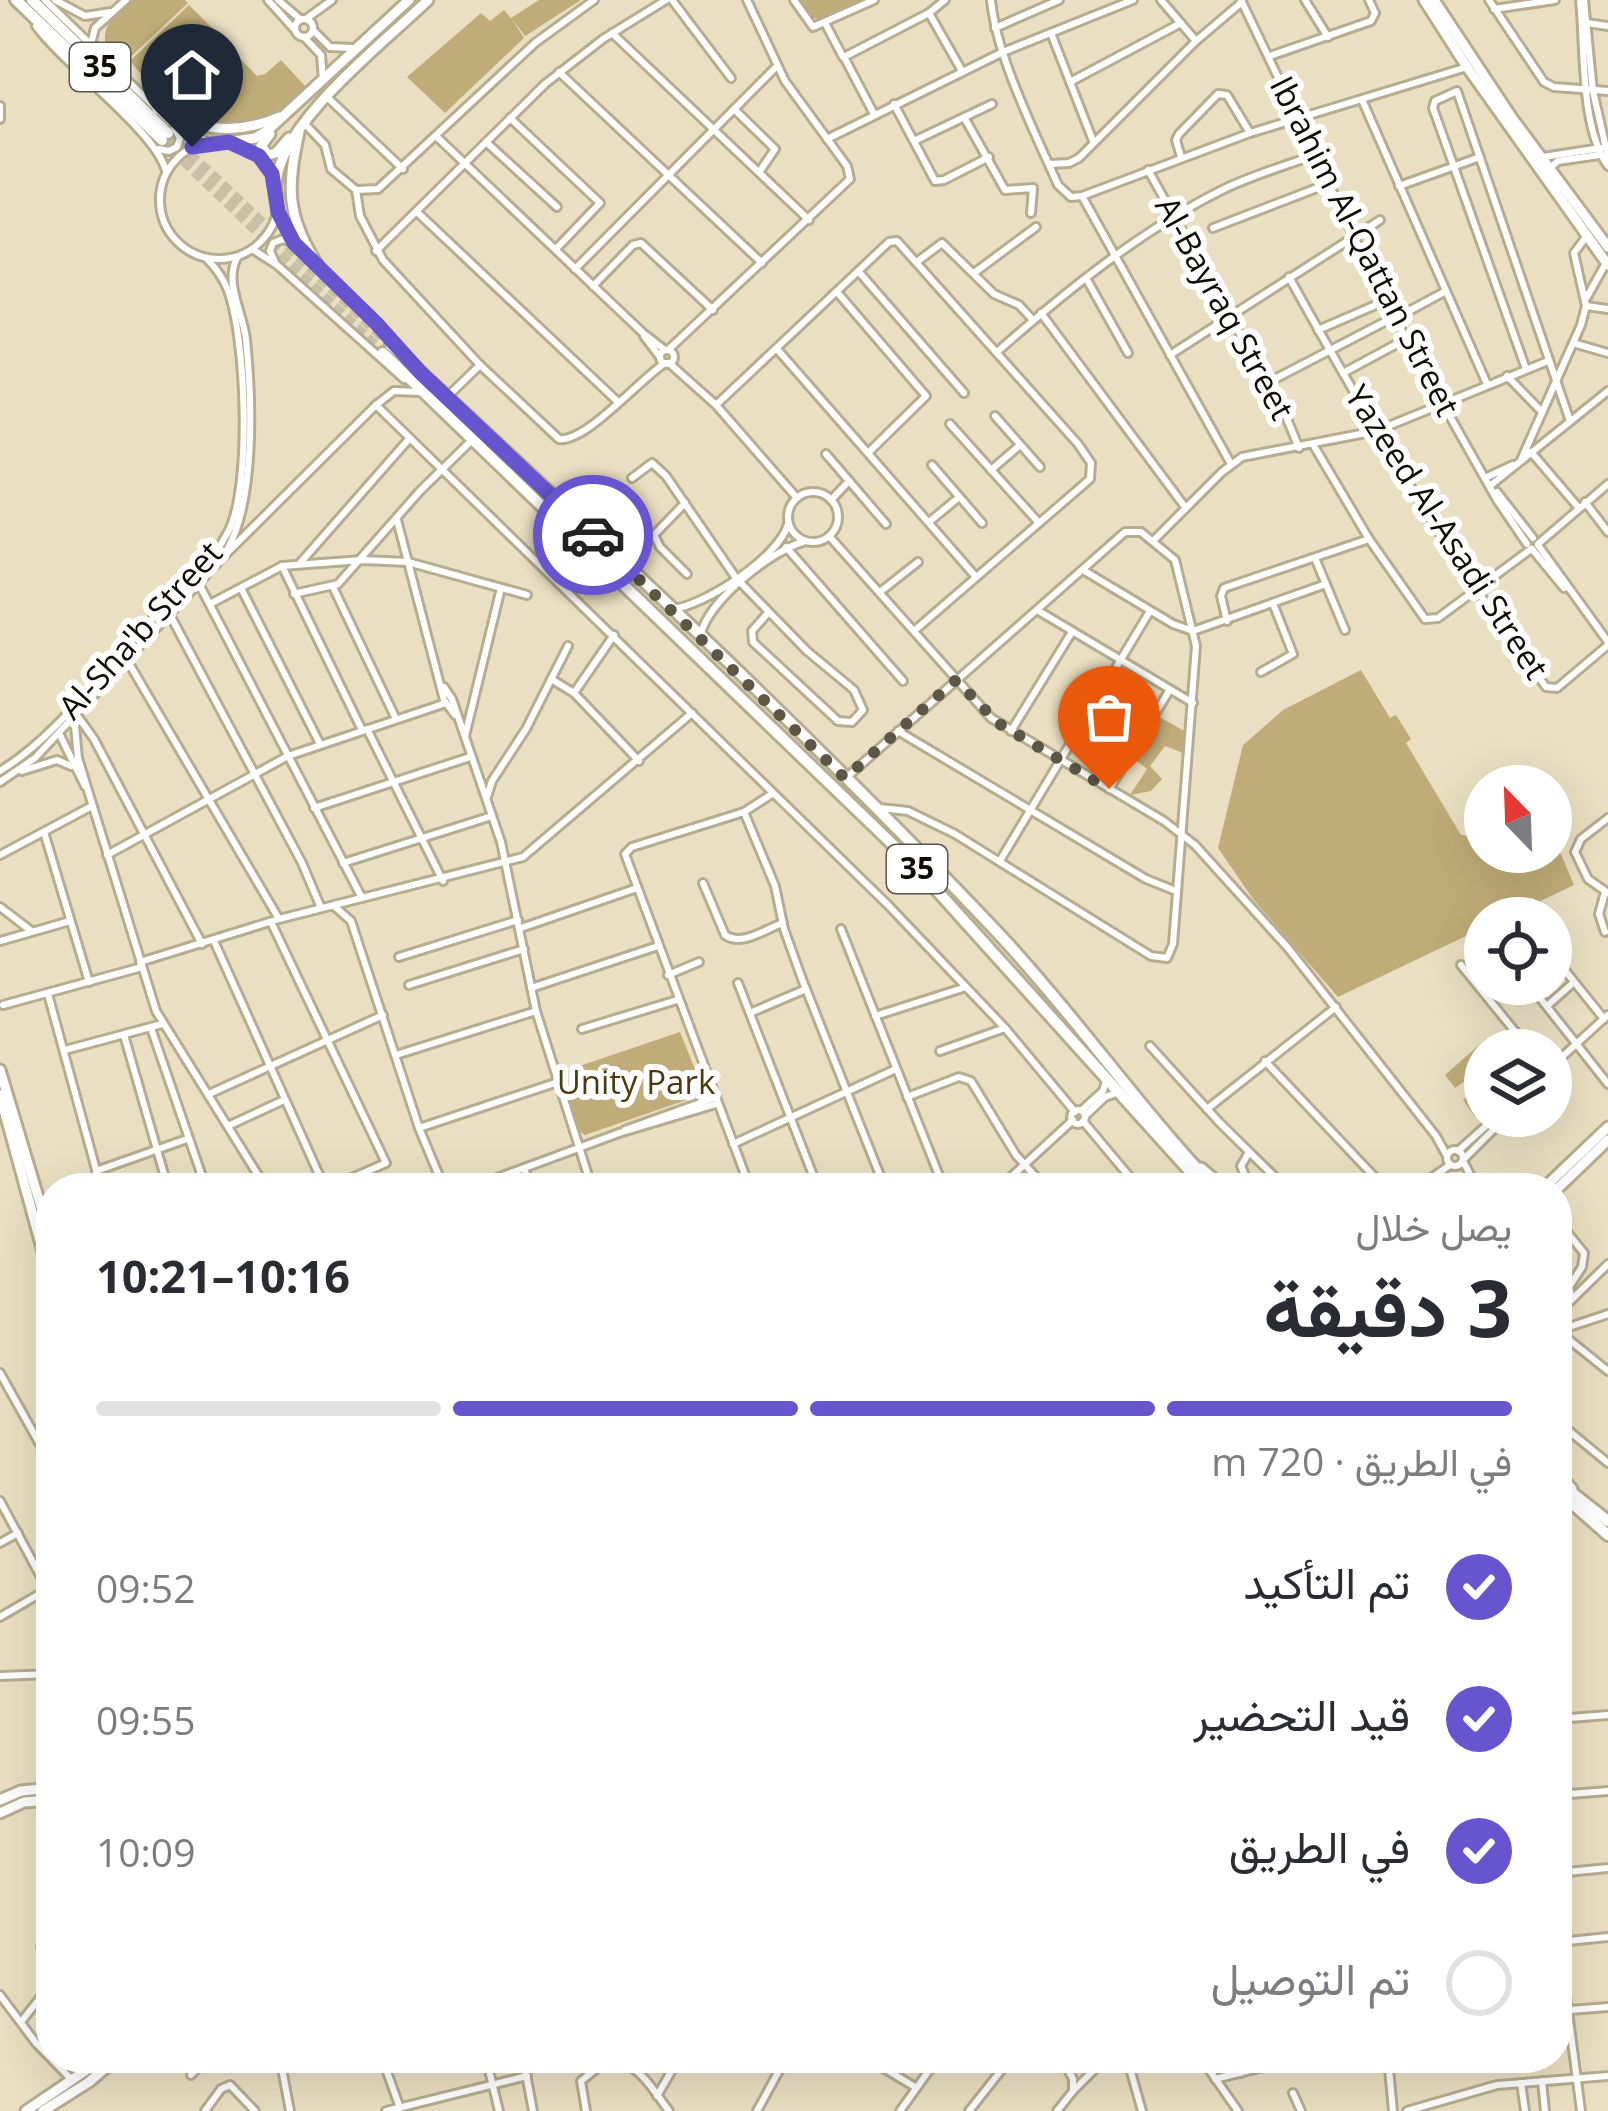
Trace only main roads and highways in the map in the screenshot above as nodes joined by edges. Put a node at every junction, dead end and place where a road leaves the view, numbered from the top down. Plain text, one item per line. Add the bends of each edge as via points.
1 (16, 0) edge
2 (409, 0) edge
3 (428, 0) edge
4 (1424, 0) edge
5 (1434, 0) edge
6 (31, 4) edge
7 (89, 42) road end
8 (306, 97) junction
9 (157, 110) road end
10 (289, 111) junction
11 (300, 126) junction
12 (164, 136) tunnel mouth
13 (229, 142) road end
14 (276, 184) road end
15 (1608, 248) edge
16 (317, 264) road end
17 (1607, 264) edge
18 (387, 349) tunnel mouth
19 (417, 378) junction
20 (0, 1070) edge
21 (0, 1095) edge
22 (1608, 1127) edge
23 (1608, 1140) edge
24 (1191, 1168) junction
25 (1194, 1173) edge
26 (1197, 1173) edge
27 (1200, 1173) edge
28 (1560, 1173) edge
29 (1572, 1175) edge
30 (36, 1190) edge
31 (36, 1226) edge
32 (1572, 1496) edge
33 (1572, 1499) edge
34 (1575, 1500) junction
35 (1608, 1521) edge
36 (1608, 1535) edge
37 (36, 1790) edge
38 (0, 1800) edge
39 (36, 1801) edge
40 (0, 1813) edge
41 (88, 2073) edge
42 (94, 2073) edge
43 (77, 2084) junction
44 (26, 2111) edge
45 (43, 2111) edge

1 - 6 highway, 35
2 - 8 main road
3 - 11 main road
4 - 17 main road
5 - 15 main road
6 - 7 highway
6 - 12 highway, 35
8 - 10 main road
8 - 11 main road via 264,140 263,151 276,153
9 - 10 main road via 224,130
10 - 13 main road via 261,136
11 - 14 main road
11 - 16 main road via 289,189
18 - 19 highway, 35
19 - 24 highway, 35 via 471,441 914,866
19 - 24 highway, 35 via 447,396 875,808 1002,938
20 - 30 main road
21 - 31 main road
22 - 28 main road
23 - 29 main road
24 - 25 highway, 35
24 - 26 highway, 35
24 - 27 main road
32 - 34 highway
33 - 34 highway
34 - 35 highway
34 - 36 highway
37 - 38 main road
39 - 40 main road
41 - 43 main road
42 - 43 main road
43 - 44 main road
43 - 45 main road

